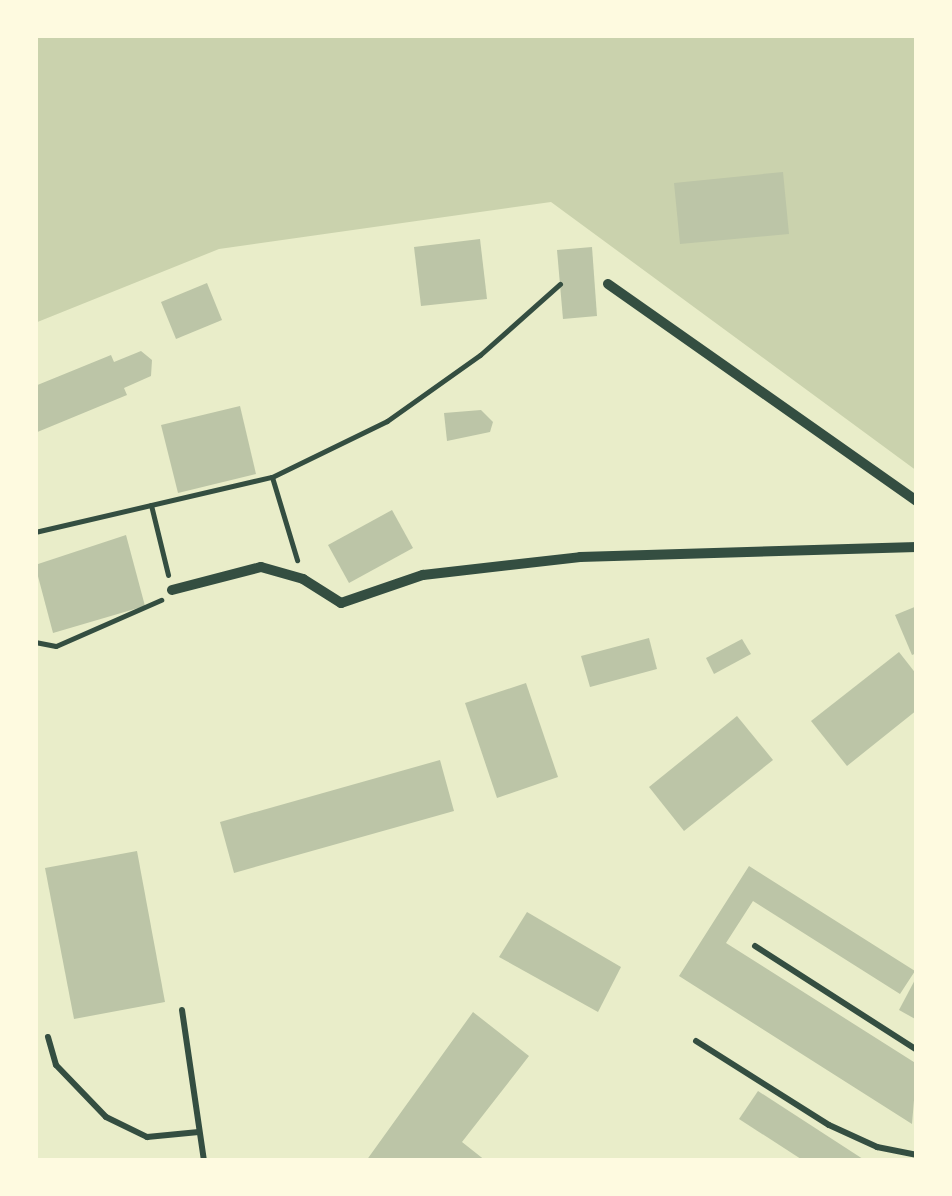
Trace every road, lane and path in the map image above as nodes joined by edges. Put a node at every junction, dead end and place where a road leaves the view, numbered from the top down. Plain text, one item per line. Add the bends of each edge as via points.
1 (560, 284) dead end
2 (608, 284) dead end
3 (272, 477) junction
4 (917, 501) edge
5 (150, 505) junction
6 (35, 532) edge
7 (917, 548) edge
8 (303, 579) junction
9 (172, 590) junction
10 (35, 642) edge
11 (754, 946) dead end
12 (182, 1010) dead end
13 (48, 1037) dead end
14 (696, 1041) dead end
15 (917, 1050) edge
16 (200, 1132) junction
17 (917, 1155) edge
18 (204, 1161) edge

1 - 3 path via 480,355 386,421
2 - 4 street
3 - 5 path
3 - 8 path
5 - 6 path
5 - 9 path
7 - 8 street via 580,557 424,575 341,603
8 - 9 street via 261,567
9 - 10 path via 153,606 56,646
11 - 15 lane
12 - 16 lane
13 - 16 lane via 56,1065 75,1090 116,1124 148,1137
14 - 17 lane via 829,1125 877,1147
16 - 18 lane

